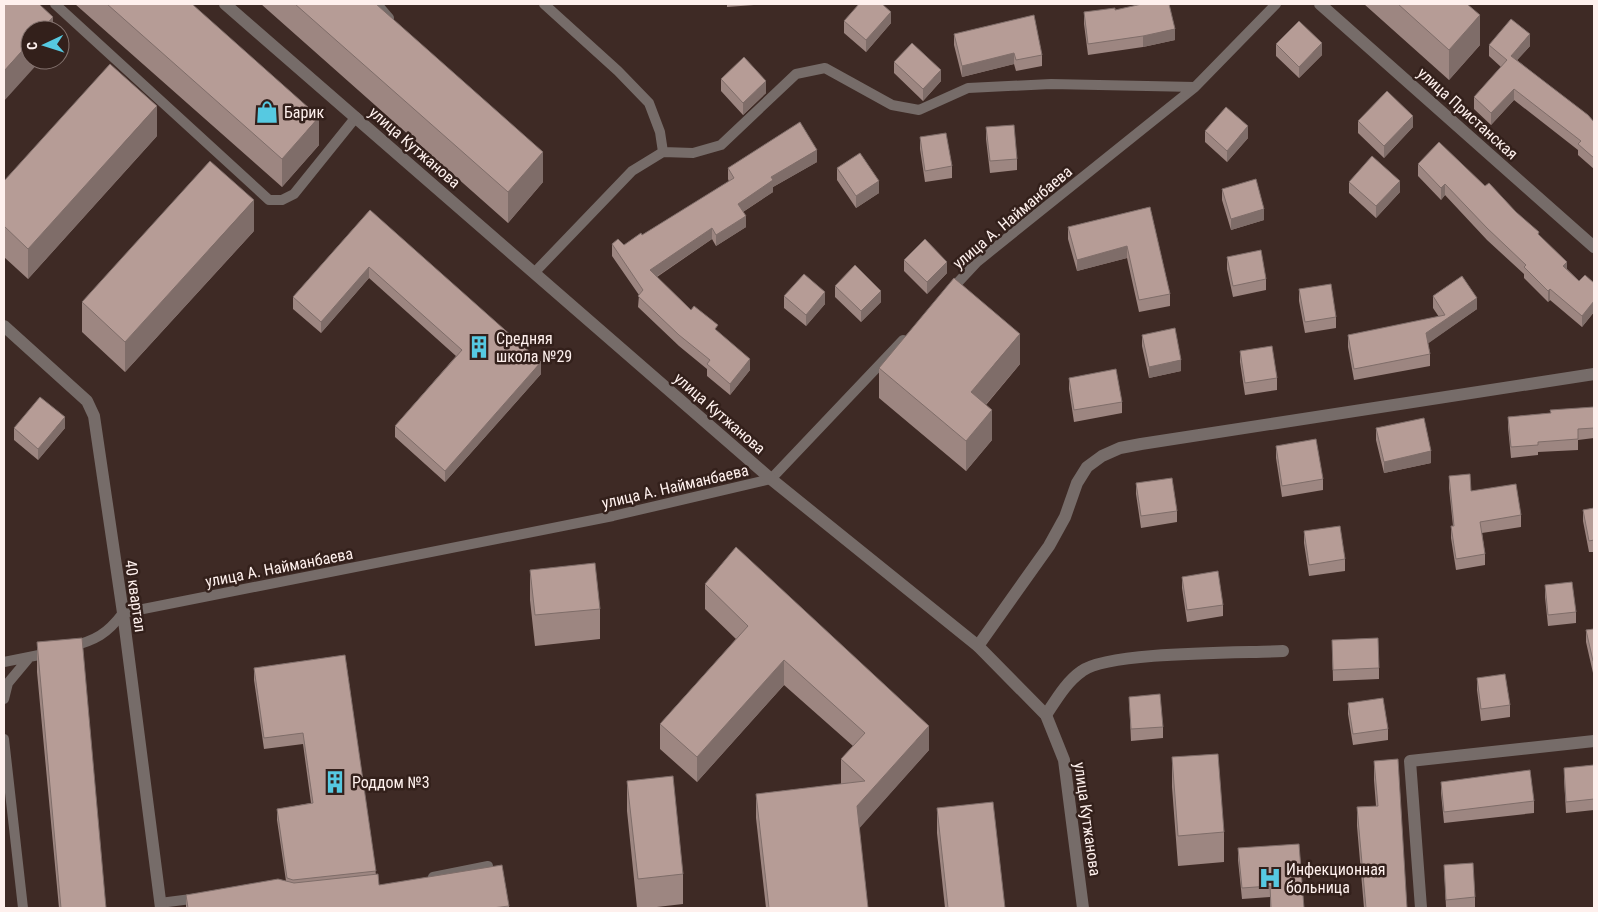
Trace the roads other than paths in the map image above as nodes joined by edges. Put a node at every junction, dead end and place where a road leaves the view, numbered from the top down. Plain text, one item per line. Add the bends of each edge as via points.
1 (55, 4) edge
2 (224, 4) edge
3 (377, 4) edge
4 (544, 4) edge
5 (1276, 4) edge
6 (1320, 4) edge
7 (395, 25) edge
8 (1195, 87) junction
9 (356, 117) junction
10 (663, 152) junction
11 (1594, 247) edge
12 (535, 272) junction
13 (943, 298) edge
14 (4, 326) edge
15 (909, 334) edge
16 (1594, 374) edge
17 (771, 479) junction
18 (123, 613) junction
19 (978, 646) junction
20 (1283, 651) dead end
21 (28, 658) junction
22 (4, 662) edge
23 (4, 700) edge
24 (1046, 715) junction
25 (4, 739) edge
26 (1594, 742) edge
27 (6, 772) edge
28 (488, 866) edge
29 (426, 879) edge
30 (207, 897) edge
31 (161, 906) edge
32 (23, 908) edge
33 (1083, 908) edge
34 (1421, 908) edge

1 - 9 lane via 111,62 269,200 282,200 294,194
2 - 9 street, улица Кутжанова
3 - 7 lane
4 - 10 lane via 618,70 649,103 660,132
5 - 8 lane, улица А. Найманбаева
6 - 11 street, улица Пристанская
8 - 10 lane via 1051,84 968,88 918,110 892,105 825,68 796,74 721,145 693,153
8 - 13 lane, улица А. Найманбаева via 977,262
9 - 12 street, улица Кутжанова
10 - 12 lane via 632,171
12 - 17 street, улица Кутжанова
14 - 18 street, 40 квартал via 88,401 94,416
15 - 17 lane, улица А. Найманбаева
16 - 19 street via 1120,448 1087,467 1049,546
17 - 18 lane, улица А. Найманбаева via 613,516
17 - 19 street, улица Кутжанова
18 - 21 lane via 110,630 89,642
18 - 31 street, 40 квартал
19 - 24 street, улица Кутжанова
20 - 24 street via 1108,662 1083,670 1067,684
21 - 22 lane
21 - 23 lane via 8,684
24 - 33 street, улица Кутжанова via 1064,760
25 - 27 lane
26 - 34 street via 1410,761
27 - 32 lane
28 - 29 lane
30 - 31 lane

